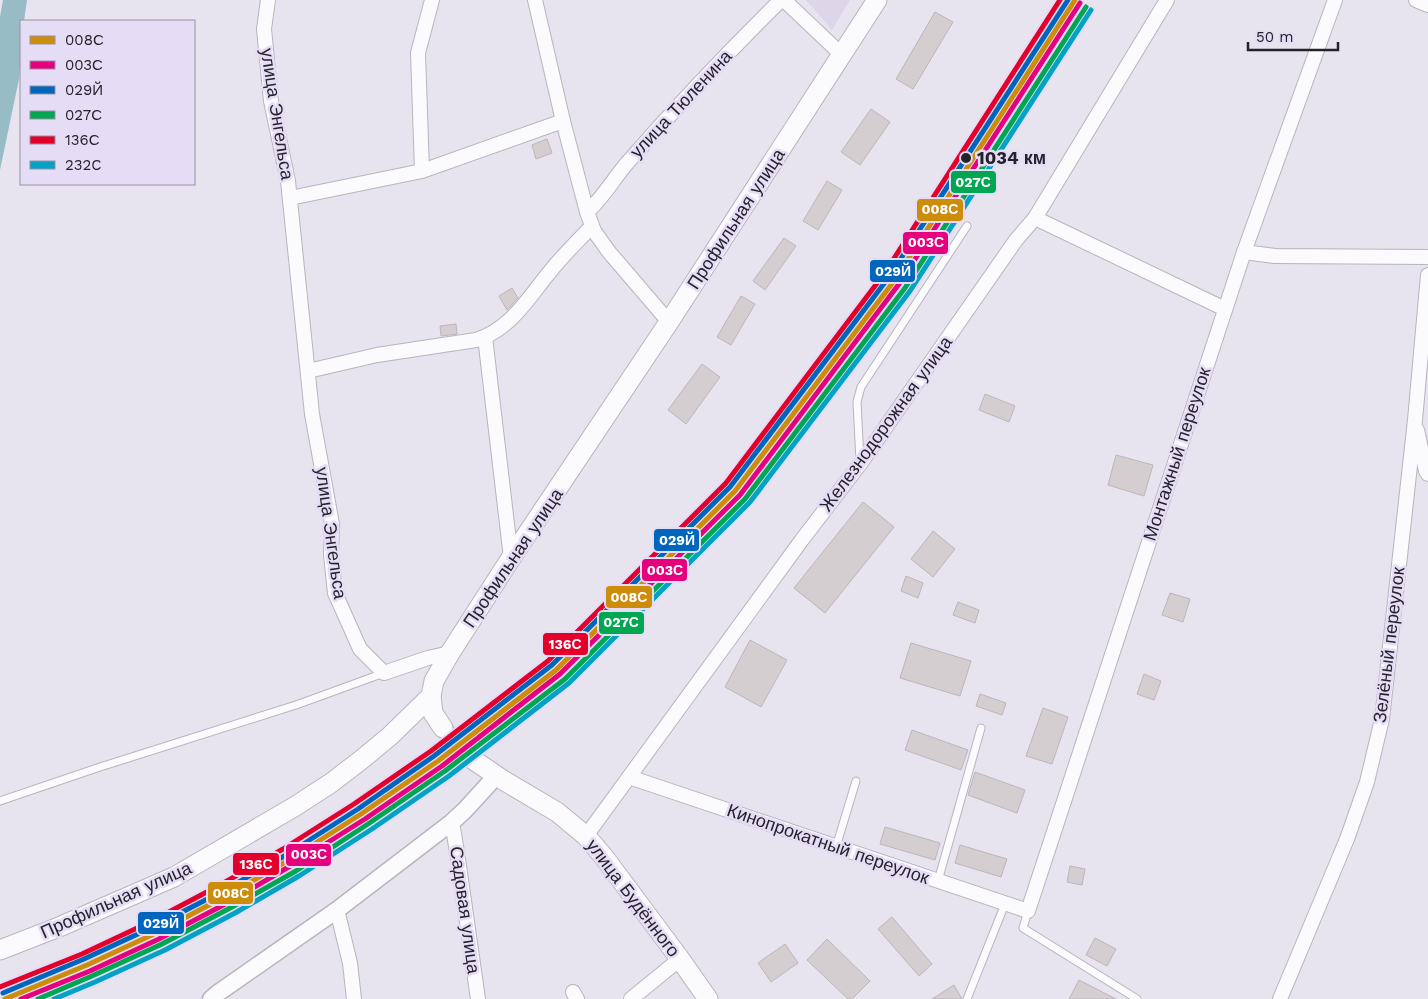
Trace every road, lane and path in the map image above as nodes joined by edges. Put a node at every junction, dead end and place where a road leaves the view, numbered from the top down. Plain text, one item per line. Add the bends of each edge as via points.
1 (268, 0) edge
2 (432, 0) edge
3 (536, 0) edge
4 (782, 0) edge
5 (877, 0) edge
6 (1167, 0) edge
7 (1335, 0) edge
8 (1416, 0) edge
9 (1428, 5) edge
10 (842, 55) junction
11 (564, 121) junction
12 (422, 171) junction
13 (290, 198) junction
14 (587, 212) junction
15 (1035, 218) junction
16 (592, 226) junction
17 (967, 226) dead end
18 (1244, 252) junction
19 (1428, 257) edge
20 (1428, 275) edge
21 (1225, 308) junction
22 (669, 322) junction
23 (485, 337) junction
24 (308, 370) junction
25 (1415, 420) junction
26 (860, 464) junction
27 (1428, 474) edge
28 (511, 558) junction
29 (450, 653) junction
30 (384, 673) junction
31 (431, 696) junction
32 (444, 728) tunnel mouth
33 (981, 728) dead end
34 (469, 756) tunnel mouth
35 (497, 775) junction
36 (629, 777) junction
37 (856, 781) dead end
38 (0, 801) edge
39 (452, 822) junction
40 (586, 836) junction
41 (836, 847) junction
42 (938, 881) junction
43 (1005, 904) junction
44 (337, 910) junction
45 (1028, 911) junction
46 (0, 950) edge
47 (680, 959) junction
48 (211, 999) edge
49 (354, 999) edge
50 (478, 999) edge
51 (631, 999) edge
52 (708, 999) edge
53 (966, 999) edge
54 (1136, 999) edge
55 (1280, 999) edge

1 - 13 street, улица Энгельса via 264,29 271,102
2 - 12 street via 418,52
3 - 11 street
4 - 10 street
4 - 14 street, улица Тюленина via 627,163
5 - 10 main road, Профильная улица
6 - 15 street, Железнодорожная улица
7 - 18 street, Монтажный переулок
8 - 9 street
10 - 22 main road, Профильная улица
11 - 12 street, улица Энгельса
11 - 14 street
12 - 13 street, улица Энгельса
13 - 24 street, улица Энгельса
14 - 16 street
15 - 21 street
15 - 26 street, Железнодорожная улица via 1016,240
16 - 22 street via 609,252
16 - 23 street via 554,267 526,304 500,329
17 - 26 lane via 861,387 857,402
18 - 19 street via 1275,256
18 - 21 street, Монтажный переулок
20 - 25 street, Зелёный переулок
21 - 45 street, Монтажный переулок
22 - 28 main road, Профильная улица
23 - 24 street
23 - 28 street
24 - 30 street, улица Энгельса via 312,414 332,524 335,593 360,649
25 - 27 street
25 - 55 street, Зелёный переулок via 1382,719 1367,782 1347,839
26 - 36 street, Железнодорожная улица
28 - 29 main road, Профильная улица
29 - 30 street
29 - 31 main road, Профильная улица via 434,681
30 - 38 lane via 296,705
31 - 32 main road via 434,713
31 - 46 main road, Профильная улица via 390,736 332,783 174,878
33 - 42 lane
34 - 35 main road, улица Будённого
35 - 39 street
35 - 40 main road, улица Будённого via 557,812
36 - 40 street, Железнодорожная улица
36 - 41 street, Кинопрокатный переулок
37 - 41 lane
39 - 44 street
39 - 50 street, Садовая улица
40 - 47 main road, улица Будённого
41 - 42 street, Кинопрокатный переулок
42 - 43 street, Кинопрокатный переулок
43 - 45 street, Кинопрокатный переулок
43 - 53 lane
44 - 48 street
44 - 49 street via 350,963
45 - 54 lane via 1024,928
47 - 51 street
47 - 52 main road, улица Будённого

